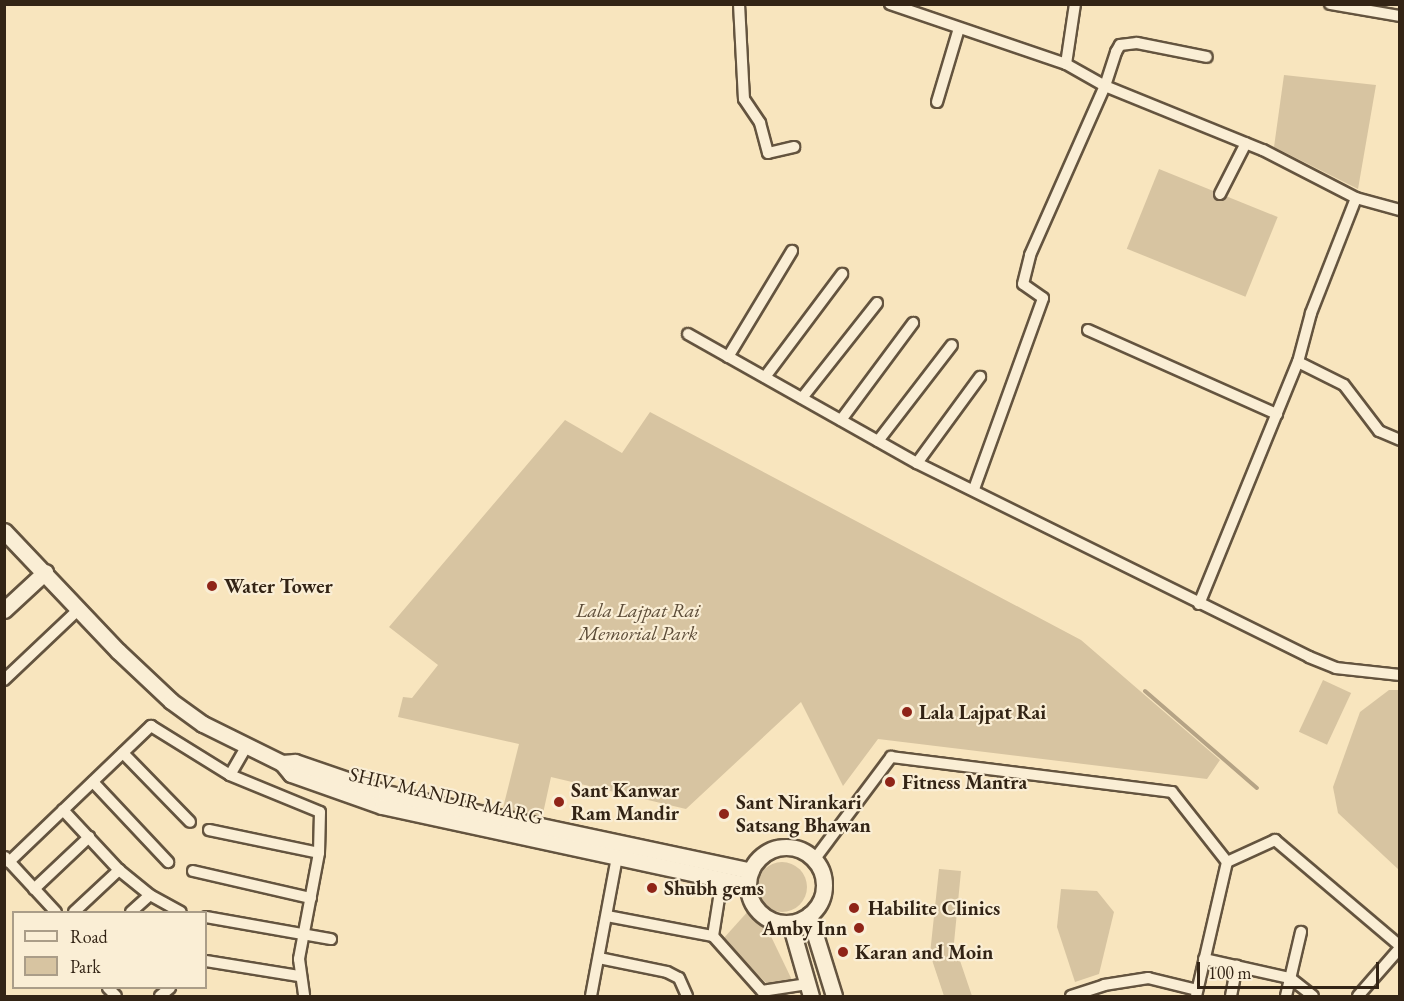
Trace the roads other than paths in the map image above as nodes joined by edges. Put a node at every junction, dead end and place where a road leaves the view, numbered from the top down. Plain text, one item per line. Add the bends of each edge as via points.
1 (739, 4) edge
2 (890, 4) edge
3 (1075, 4) edge
4 (1330, 4) edge
5 (1400, 16) edge
6 (958, 28) junction
7 (1207, 57) dead end
8 (1066, 64) junction
9 (1105, 86) junction
10 (937, 102) dead end
11 (1246, 143) junction
12 (794, 147) dead end
13 (1220, 194) dead end
14 (1356, 198) junction
15 (1398, 208) edge
16 (792, 251) dead end
17 (842, 274) dead end
18 (877, 303) dead end
19 (913, 323) dead end
20 (1089, 330) dead end
21 (688, 334) dead end
22 (952, 345) dead end
23 (728, 357) junction
24 (1298, 362) junction
25 (980, 376) dead end
26 (765, 377) junction
27 (802, 398) junction
28 (1277, 414) junction
29 (841, 420) junction
30 (1400, 440) edge
31 (878, 441) junction
32 (917, 463) junction
33 (974, 489) junction
34 (4, 531) edge
35 (45, 572) junction
36 (1199, 604) junction
37 (79, 609) junction
38 (4, 610) edge
39 (1400, 675) edge
40 (4, 680) edge
41 (246, 747) junction
42 (123, 753) junction
43 (282, 763) junction
44 (230, 775) junction
45 (93, 782) junction
46 (63, 810) junction
47 (190, 822) dead end
48 (209, 830) dead end
49 (89, 837) junction
50 (319, 853) junction
51 (617, 857) junction
52 (7, 859) edge
53 (814, 860) junction
54 (168, 862) dead end
55 (1227, 862) junction
56 (119, 870) junction
57 (193, 871) dead end
58 (749, 878) junction
59 (722, 879) junction
60 (34, 889) junction
61 (150, 895) junction
62 (311, 898) junction
63 (55, 911) edge
64 (75, 911) edge
65 (132, 911) edge
66 (180, 911) edge
67 (606, 915) junction
68 (809, 915) junction
69 (207, 917) edge
70 (790, 923) junction
71 (1300, 932) dead end
72 (713, 936) junction
73 (304, 937) junction
74 (332, 939) dead end
75 (1400, 947) edge
76 (599, 958) junction
77 (1204, 958) junction
78 (207, 961) edge
79 (1237, 966) junction
80 (300, 976) junction
81 (1290, 978) junction
82 (809, 990) edge
83 (1196, 993) edge
84 (758, 994) edge
85 (304, 996) edge
86 (591, 996) edge
87 (687, 996) edge
88 (834, 996) edge
89 (1071, 996) edge
90 (1231, 996) edge
91 (1286, 996) edge
92 (1313, 996) edge
93 (1358, 996) edge

1 - 12 street via 744,99 760,123 768,153
2 - 6 street
3 - 8 street
4 - 5 street
6 - 8 street
6 - 10 street
7 - 9 street via 1127,44 1116,52
8 - 9 street
9 - 11 street
9 - 33 street via 1030,255 1023,284 1043,298
11 - 13 street
11 - 14 street
14 - 15 street
14 - 24 street via 1311,313
16 - 23 street
17 - 26 street
18 - 27 street
19 - 29 street
20 - 28 street
21 - 23 street
22 - 31 street
23 - 26 street
24 - 28 street
24 - 30 street via 1344,385 1386,437
25 - 32 street
26 - 27 street
27 - 29 street
28 - 36 street
29 - 31 street
31 - 32 street
32 - 33 street
33 - 36 street
34 - 35 street, SHIV MANDIR MARG
35 - 37 street, SHIV MANDIR MARG
35 - 38 street
36 - 39 street via 1336,668
37 - 40 street
37 - 41 street, SHIV MANDIR MARG via 171,701
41 - 43 street, SHIV MANDIR MARG
41 - 44 street
42 - 44 street via 151,726
42 - 45 street
42 - 47 street
43 - 51 street, SHIV MANDIR MARG via 291,774 382,806
43 - 58 street, SHIV MANDIR MARG via 295,762 386,793
44 - 50 street via 320,812
45 - 46 street
45 - 54 street
46 - 49 street
46 - 52 street
48 - 50 street
49 - 56 street
49 - 60 street
50 - 62 street
51 - 59 street, SHIV MANDIR MARG
51 - 67 street
52 - 60 street
53 - 55 street via 891,757 1172,792
53 - 58 street via 798,850 780,848 762,856
53 - 68 street via 824,890
55 - 75 street via 1275,840
55 - 77 street
56 - 61 street
56 - 64 street
57 - 62 street
58 - 59 street, SHIV MANDIR MARG
58 - 70 street via 760,913 770,920
59 - 72 street
60 - 63 street
61 - 65 street
61 - 66 street
62 - 73 street
67 - 72 street
67 - 76 street
68 - 70 street
68 - 88 street
69 - 73 street
70 - 82 street
71 - 81 street
72 - 84 street
73 - 74 street
73 - 80 street
75 - 93 street
76 - 86 street
76 - 87 street via 667,972 679,978
77 - 79 street
77 - 83 street
78 - 80 street
79 - 81 street
79 - 90 street
80 - 85 street
81 - 91 street
81 - 92 street
82 - 84 street
83 - 89 street via 1148,978 1104,985

